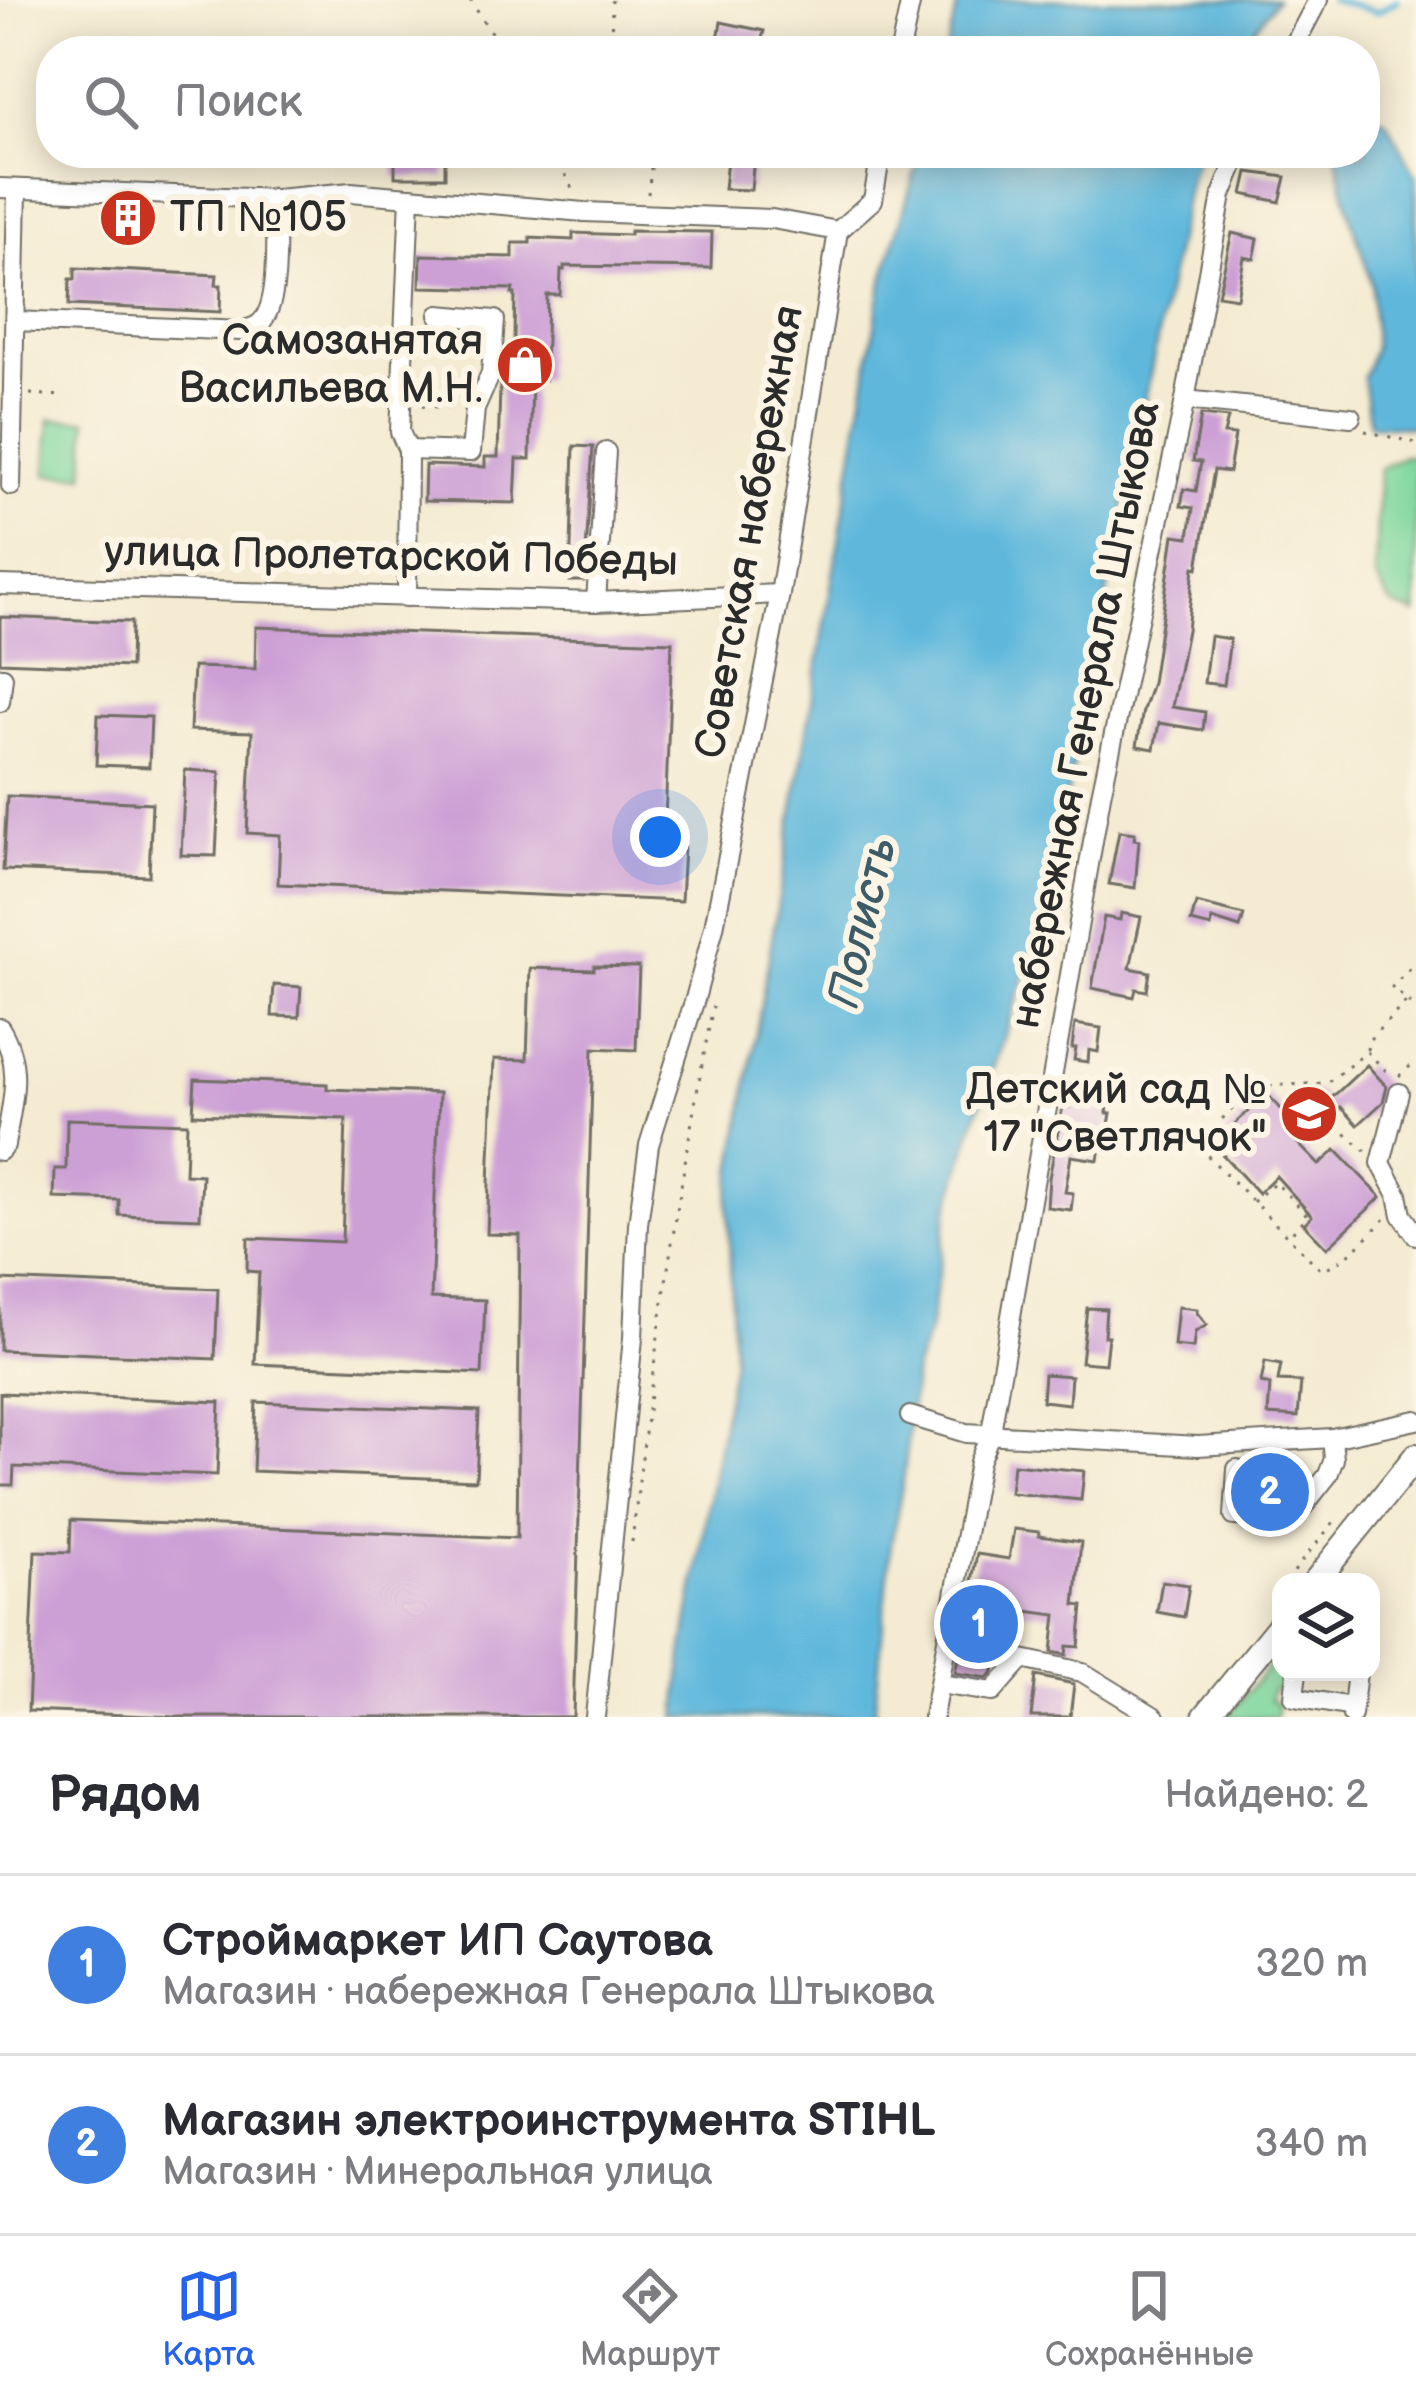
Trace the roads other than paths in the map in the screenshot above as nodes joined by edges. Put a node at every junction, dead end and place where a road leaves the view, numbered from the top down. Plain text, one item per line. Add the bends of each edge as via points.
1 (911, 0) edge
2 (1318, 0) edge
3 (903, 36) edge
4 (1299, 36) edge
5 (878, 168) edge
6 (1233, 168) edge
7 (8, 188) edge
8 (410, 197) junction
9 (276, 199) junction
10 (838, 231) junction
11 (439, 315) dead end
12 (14, 321) junction
13 (1185, 400) junction
14 (1352, 417) road end
15 (408, 450) junction
16 (606, 452) dead end
17 (11, 486) dead end
18 (0, 585) edge
19 (780, 595) junction
20 (407, 597) junction
21 (596, 602) junction
22 (3, 677) edge
23 (0, 702) edge
24 (0, 1028) edge
25 (1397, 1086) road end
26 (0, 1151) edge
27 (1416, 1235) edge
28 (910, 1416) dead end
29 (1416, 1420) edge
30 (991, 1432) junction
31 (1332, 1438) junction
32 (1416, 1456) edge
33 (1237, 1469) dead end
34 (1322, 1573) edge
35 (1272, 1635) edge
36 (1296, 1681) edge
37 (1356, 1681) edge
38 (939, 1684) junction
39 (1352, 1712) edge
40 (596, 1717) edge
41 (933, 1717) edge
42 (1155, 1717) edge
43 (1205, 1717) edge

1 - 3 street
2 - 4 street
5 - 10 street via 873,200
6 - 13 street, набережная Генерала Штыкова
7 - 9 street
7 - 12 street
8 - 9 street
8 - 10 street via 772,219
8 - 15 street via 400,432
9 - 12 street via 274,280 260,323 242,331
10 - 19 street, Советская набережная
11 - 15 street via 495,320 491,373 475,409 471,452
12 - 17 street
13 - 14 street
13 - 30 street, набережная Генерала Штыкова via 1101,795
15 - 20 street
16 - 21 street
18 - 20 street, улица Пролетарской Победы
19 - 21 street, улица Пролетарской Победы
19 - 40 street, Советская набережная via 714,927 650,1145
20 - 21 street, улица Пролетарской Победы
22 - 23 street
24 - 26 street via 16,1075
25 - 27 street via 1381,1163
28 - 30 street
29 - 31 street
30 - 31 street via 1198,1446
30 - 38 street, набережная Генерала Штыкова
31 - 33 street via 1328,1475 1286,1519 1234,1516
32 - 34 main road
35 - 43 main road
36 - 39 street via 1294,1697
37 - 39 street
38 - 41 street, набережная Генерала Штыкова
38 - 42 street via 994,1692 1022,1659 1082,1672

